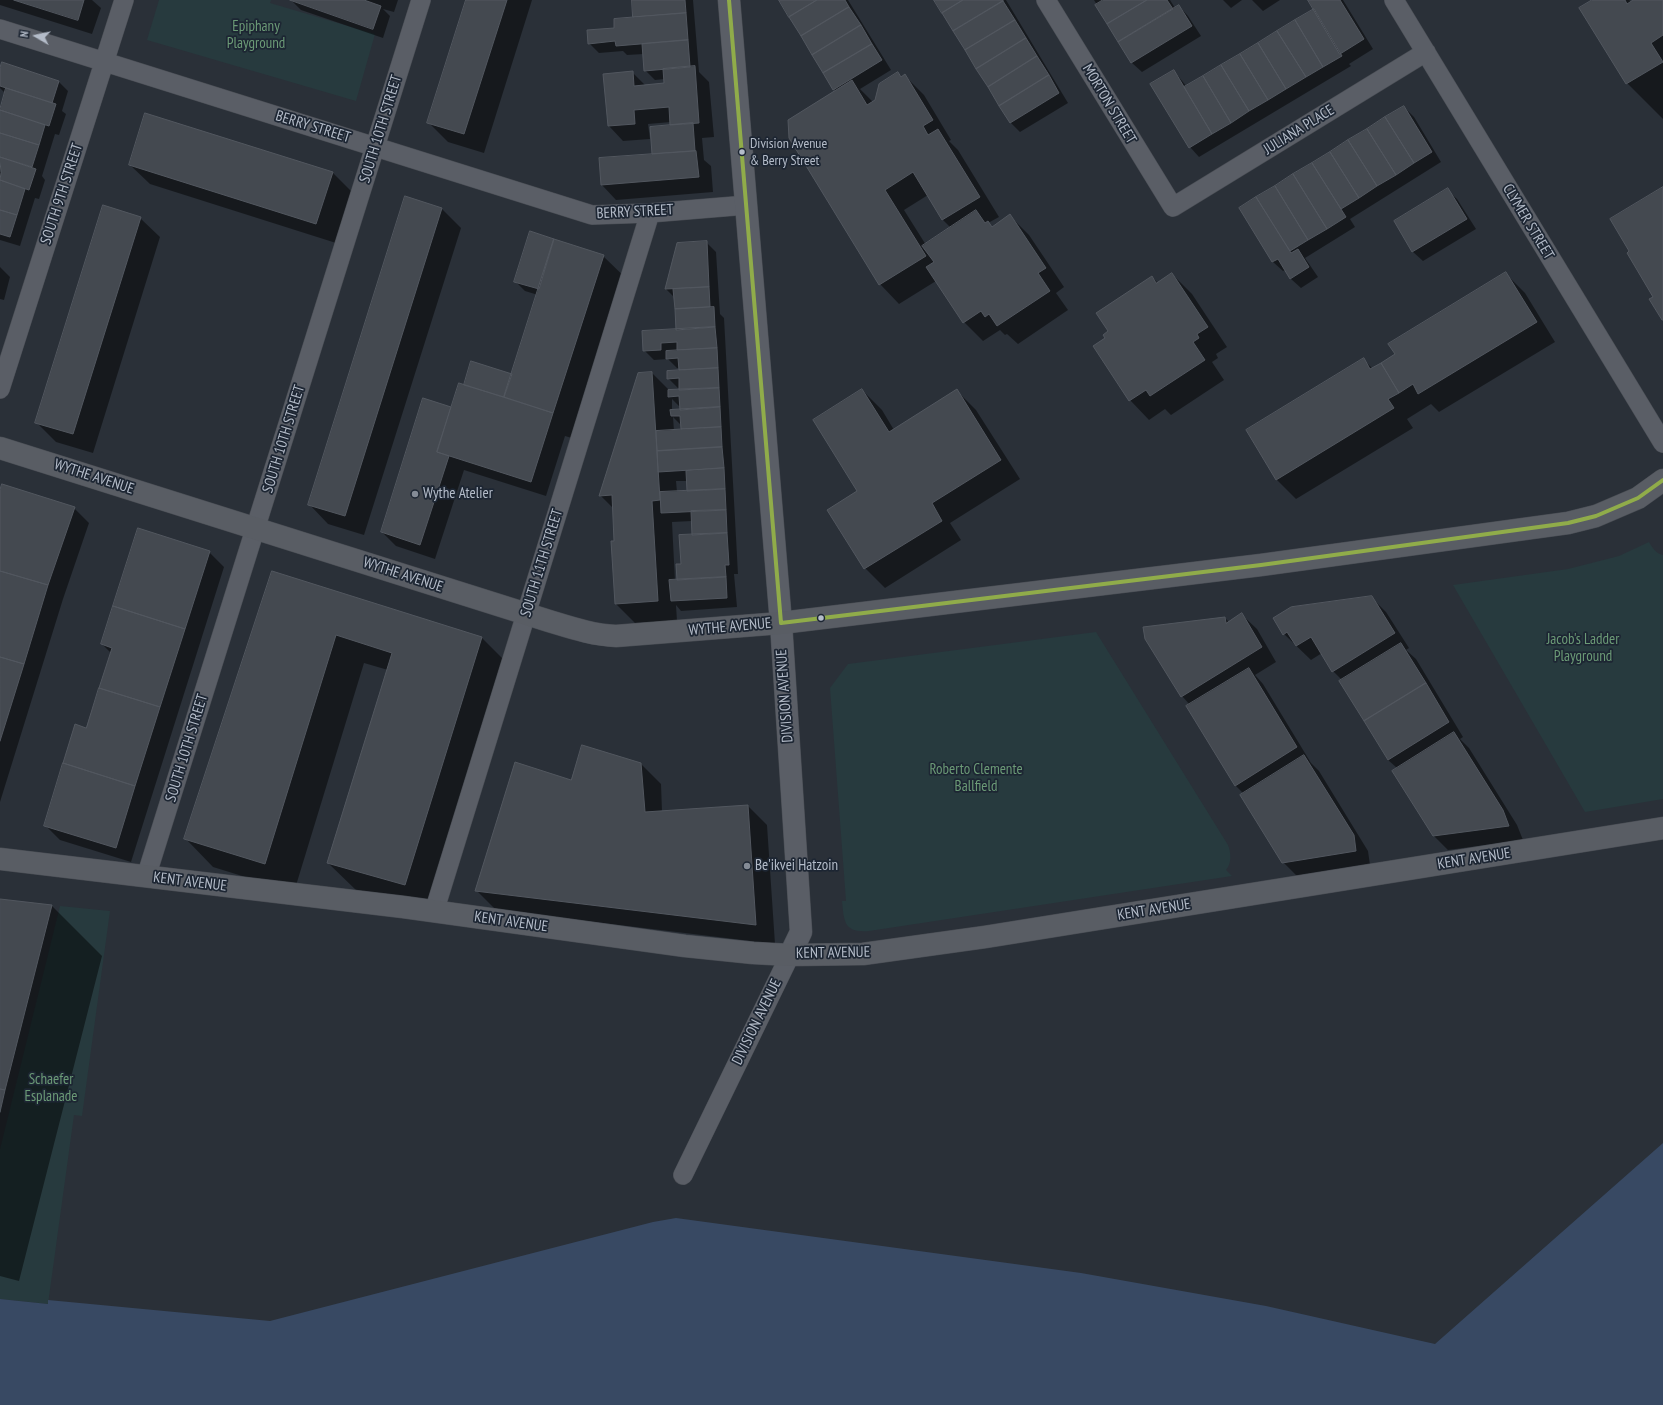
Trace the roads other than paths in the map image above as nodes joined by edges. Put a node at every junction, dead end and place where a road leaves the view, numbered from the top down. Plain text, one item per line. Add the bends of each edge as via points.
1 (124, 0) edge
2 (421, 0) edge
3 (729, 0) edge
4 (1046, 0) edge
5 (1394, 0) edge
6 (0, 29) edge
7 (1426, 52) junction
8 (104, 62) junction
9 (375, 147) junction
10 (747, 205) junction
11 (1172, 207) joint
12 (650, 213) junction
13 (0, 389) edge
14 (1663, 443) edge
15 (0, 448) edge
16 (1663, 480) edge
17 (256, 528) junction
18 (527, 614) junction
19 (781, 623) junction
20 (1663, 828) edge
21 (0, 859) edge
22 (146, 877) junction
23 (434, 912) junction
24 (790, 955) junction
25 (683, 1175) dead end

1 - 8 street, SOUTH 9TH STREET
2 - 9 street, SOUTH 10TH STREET
3 - 10 street, DIVISION AVENUE
4 - 11 street, MORTON STREET
5 - 7 street, CLYMER STREET
6 - 8 street, BERRY STREET
7 - 11 street, JULIANA PLACE
7 - 14 street, CLYMER STREET
8 - 9 street, BERRY STREET
8 - 13 street, SOUTH 9TH STREET
9 - 12 street, BERRY STREET via 592,215
9 - 17 street, SOUTH 10TH STREET
10 - 12 street, BERRY STREET
10 - 19 street, DIVISION AVENUE
12 - 18 street, SOUTH 11TH STREET
15 - 17 main road, WYTHE AVENUE
16 - 19 main road, WYTHE AVENUE via 1638,498 1596,516 1568,523 1255,566
17 - 18 main road, WYTHE AVENUE
17 - 22 street, SOUTH 10TH STREET
18 - 19 main road, WYTHE AVENUE via 602,635 648,634
18 - 23 street, SOUTH 11TH STREET
19 - 24 street, DIVISION AVENUE via 801,932
20 - 24 main road, KENT AVENUE via 985,937 863,954
21 - 22 main road, KENT AVENUE
22 - 23 main road, KENT AVENUE
23 - 24 main road, KENT AVENUE via 686,946
24 - 25 street, DIVISION AVENUE

